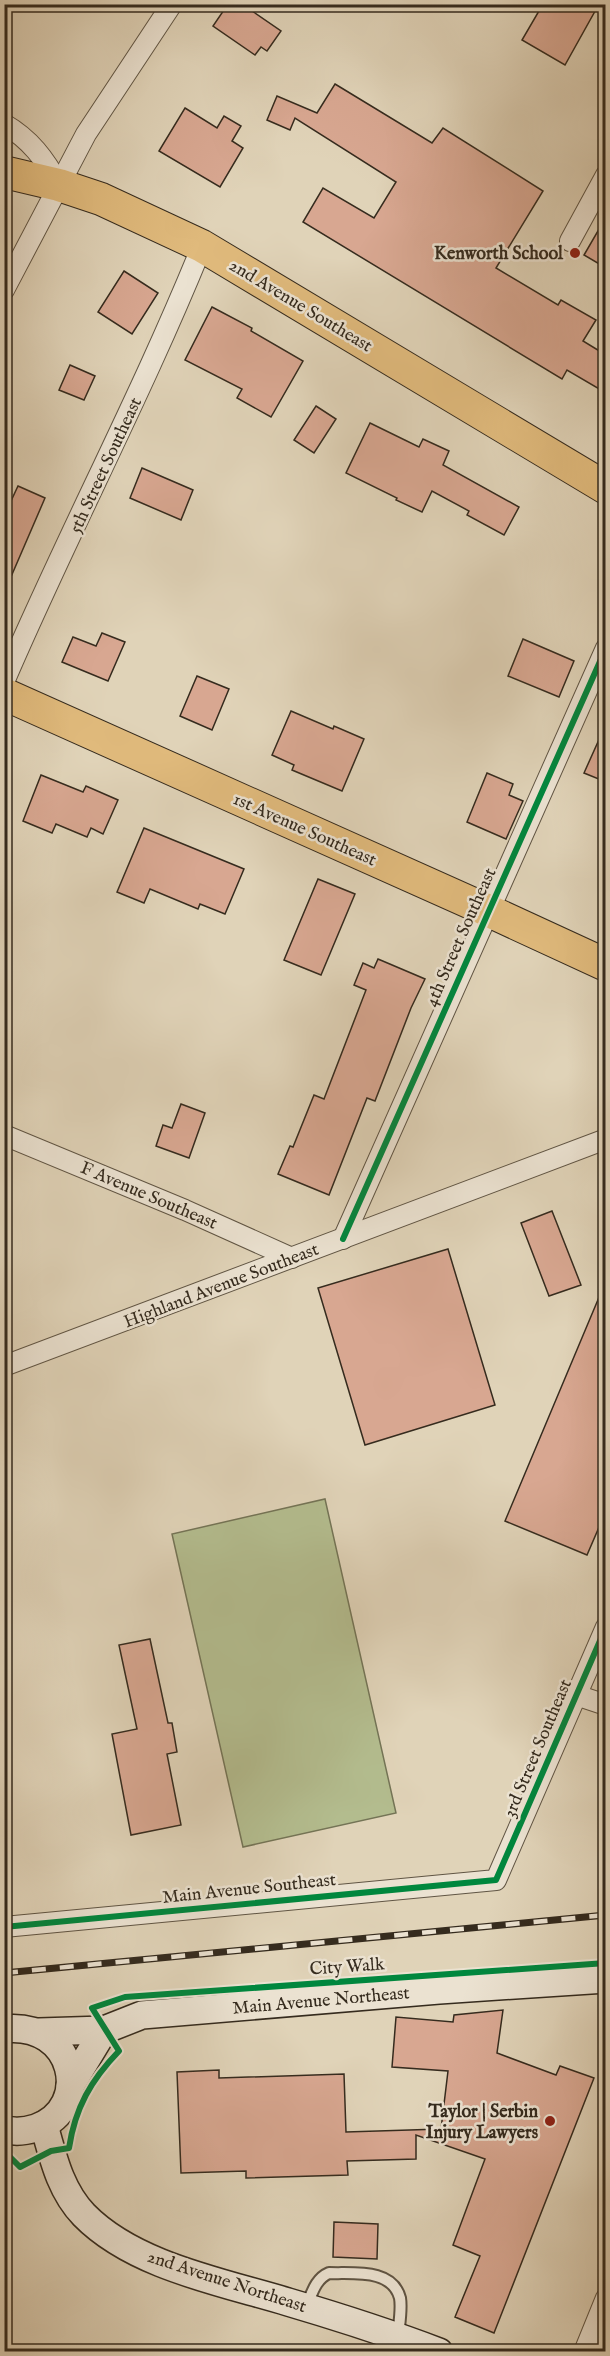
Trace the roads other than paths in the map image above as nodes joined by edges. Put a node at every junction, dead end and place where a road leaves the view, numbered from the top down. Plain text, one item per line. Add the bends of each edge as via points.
1 (172, 4) edge
2 (4, 124) edge
3 (4, 172) edge
4 (606, 175) edge
5 (59, 185) junction
6 (570, 241) dead end
7 (202, 246) junction
8 (4, 290) edge
9 (606, 488) edge
10 (606, 648) edge
11 (4, 682) edge
12 (4, 694) edge
13 (489, 910) junction
14 (606, 965) edge
15 (4, 1135) edge
16 (606, 1139) edge
17 (343, 1239) junction
18 (292, 1258) junction
19 (4, 1366) edge
20 (606, 1627) edge
21 (576, 1695) junction
22 (606, 1705) edge
23 (496, 1880) joint
24 (4, 1927) edge
25 (606, 1979) edge
26 (4, 2029) edge
27 (104, 2030) junction
28 (39, 2032) junction
29 (70, 2086) junction
30 (44, 2125) junction
31 (4, 2129) edge
32 (606, 2298) edge
33 (306, 2307) junction
34 (398, 2337) junction
35 (439, 2352) edge
36 (584, 2352) edge

1 - 5 street via 86,134
2 - 5 street via 21,134 45,159
3 - 5 main road, 2nd Avenue Southeast
4 - 6 street
5 - 7 main road, 2nd Avenue Southeast via 101,199
5 - 8 street
7 - 9 main road, 2nd Avenue Southeast
7 - 11 street, 5th Street Southeast via 170,326
10 - 13 street, 4th Street Southeast
12 - 13 main road, 1st Avenue Southeast
13 - 14 main road, 1st Avenue Southeast
13 - 17 street, 4th Street Southeast
15 - 18 street, F Avenue Southeast
16 - 17 street, Highland Avenue Southeast
17 - 18 street, Highland Avenue Southeast
18 - 19 street, Highland Avenue Southeast
20 - 21 street, 3rd Street Southeast
21 - 22 street
21 - 23 street, 3rd Street Southeast
23 - 24 street, Main Avenue Southeast
25 - 27 main road, Main Avenue Northeast via 142,2015
26 - 28 main road, Main Avenue Northeast
27 - 28 main road, Main Avenue Northeast
27 - 29 main road
28 - 29 main road via 64,2055
29 - 30 main road via 57,2115
30 - 31 main road via 27,2131
30 - 33 main road, 2nd Avenue Northeast via 57,2172 68,2193 84,2215 106,2233 142,2255 182,2270
32 - 36 street
33 - 34 main road, 2nd Avenue Northeast
33 - 34 lane via 322,2276 376,2275 395,2287 400,2300
34 - 35 main road, 2nd Avenue Northeast

